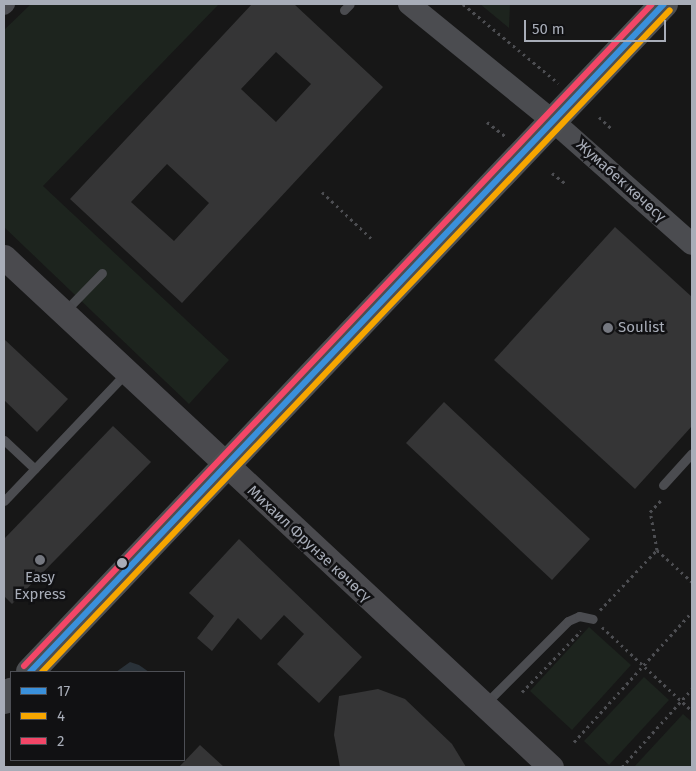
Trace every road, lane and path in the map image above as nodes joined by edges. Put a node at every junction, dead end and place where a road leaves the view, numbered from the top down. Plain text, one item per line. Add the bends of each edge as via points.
1 (6, 4) edge
2 (410, 4) edge
3 (463, 4) edge
4 (664, 4) edge
5 (4, 6) edge
6 (561, 86) dead end
7 (598, 118) dead end
8 (487, 122) dead end
9 (554, 122) junction
10 (614, 130) dead end
11 (511, 140) dead end
12 (552, 173) dead end
13 (566, 184) dead end
14 (322, 192) dead end
15 (373, 240) dead end
16 (692, 244) edge
17 (4, 257) edge
18 (102, 273) dead end
19 (63, 313) junction
20 (127, 372) junction
21 (4, 440) edge
22 (692, 453) edge
23 (226, 467) junction
24 (35, 469) junction
25 (663, 485) dead end
26 (662, 498) dead end
27 (4, 501) edge
28 (657, 550) junction
29 (692, 582) edge
30 (692, 612) edge
31 (592, 618) junction
32 (579, 633) dead end
33 (644, 666) junction
34 (31, 671) edge
35 (692, 689) edge
36 (522, 692) dead end
37 (682, 701) junction
38 (483, 706) junction
39 (692, 711) edge
40 (574, 742) dead end
41 (551, 767) edge
42 (622, 767) edge

1 - 5 street
2 - 9 street, Жумабек көчөсү
3 - 6 path
4 - 9 main road
7 - 10 path
8 - 11 path
9 - 16 street, Жумабек көчөсү
9 - 23 main road
12 - 13 path
14 - 15 path
17 - 19 main road, Михаил Фрунзе көчөсү
18 - 19 lane
19 - 20 main road, Михаил Фрунзе көчөсү
20 - 23 main road, Михаил Фрунзе көчөсү
20 - 24 lane
21 - 24 lane
22 - 25 lane
23 - 34 main road
23 - 38 main road, Михаил Фрунзе көчөсү
24 - 27 lane
26 - 28 path via 650,512
28 - 29 path
28 - 31 path
30 - 33 path
31 - 33 path
31 - 38 lane via 579,616 568,621
32 - 36 path
33 - 37 path
33 - 40 path
35 - 37 path
37 - 39 path
37 - 42 path
38 - 41 main road, Михаил Фрунзе көчөсү

